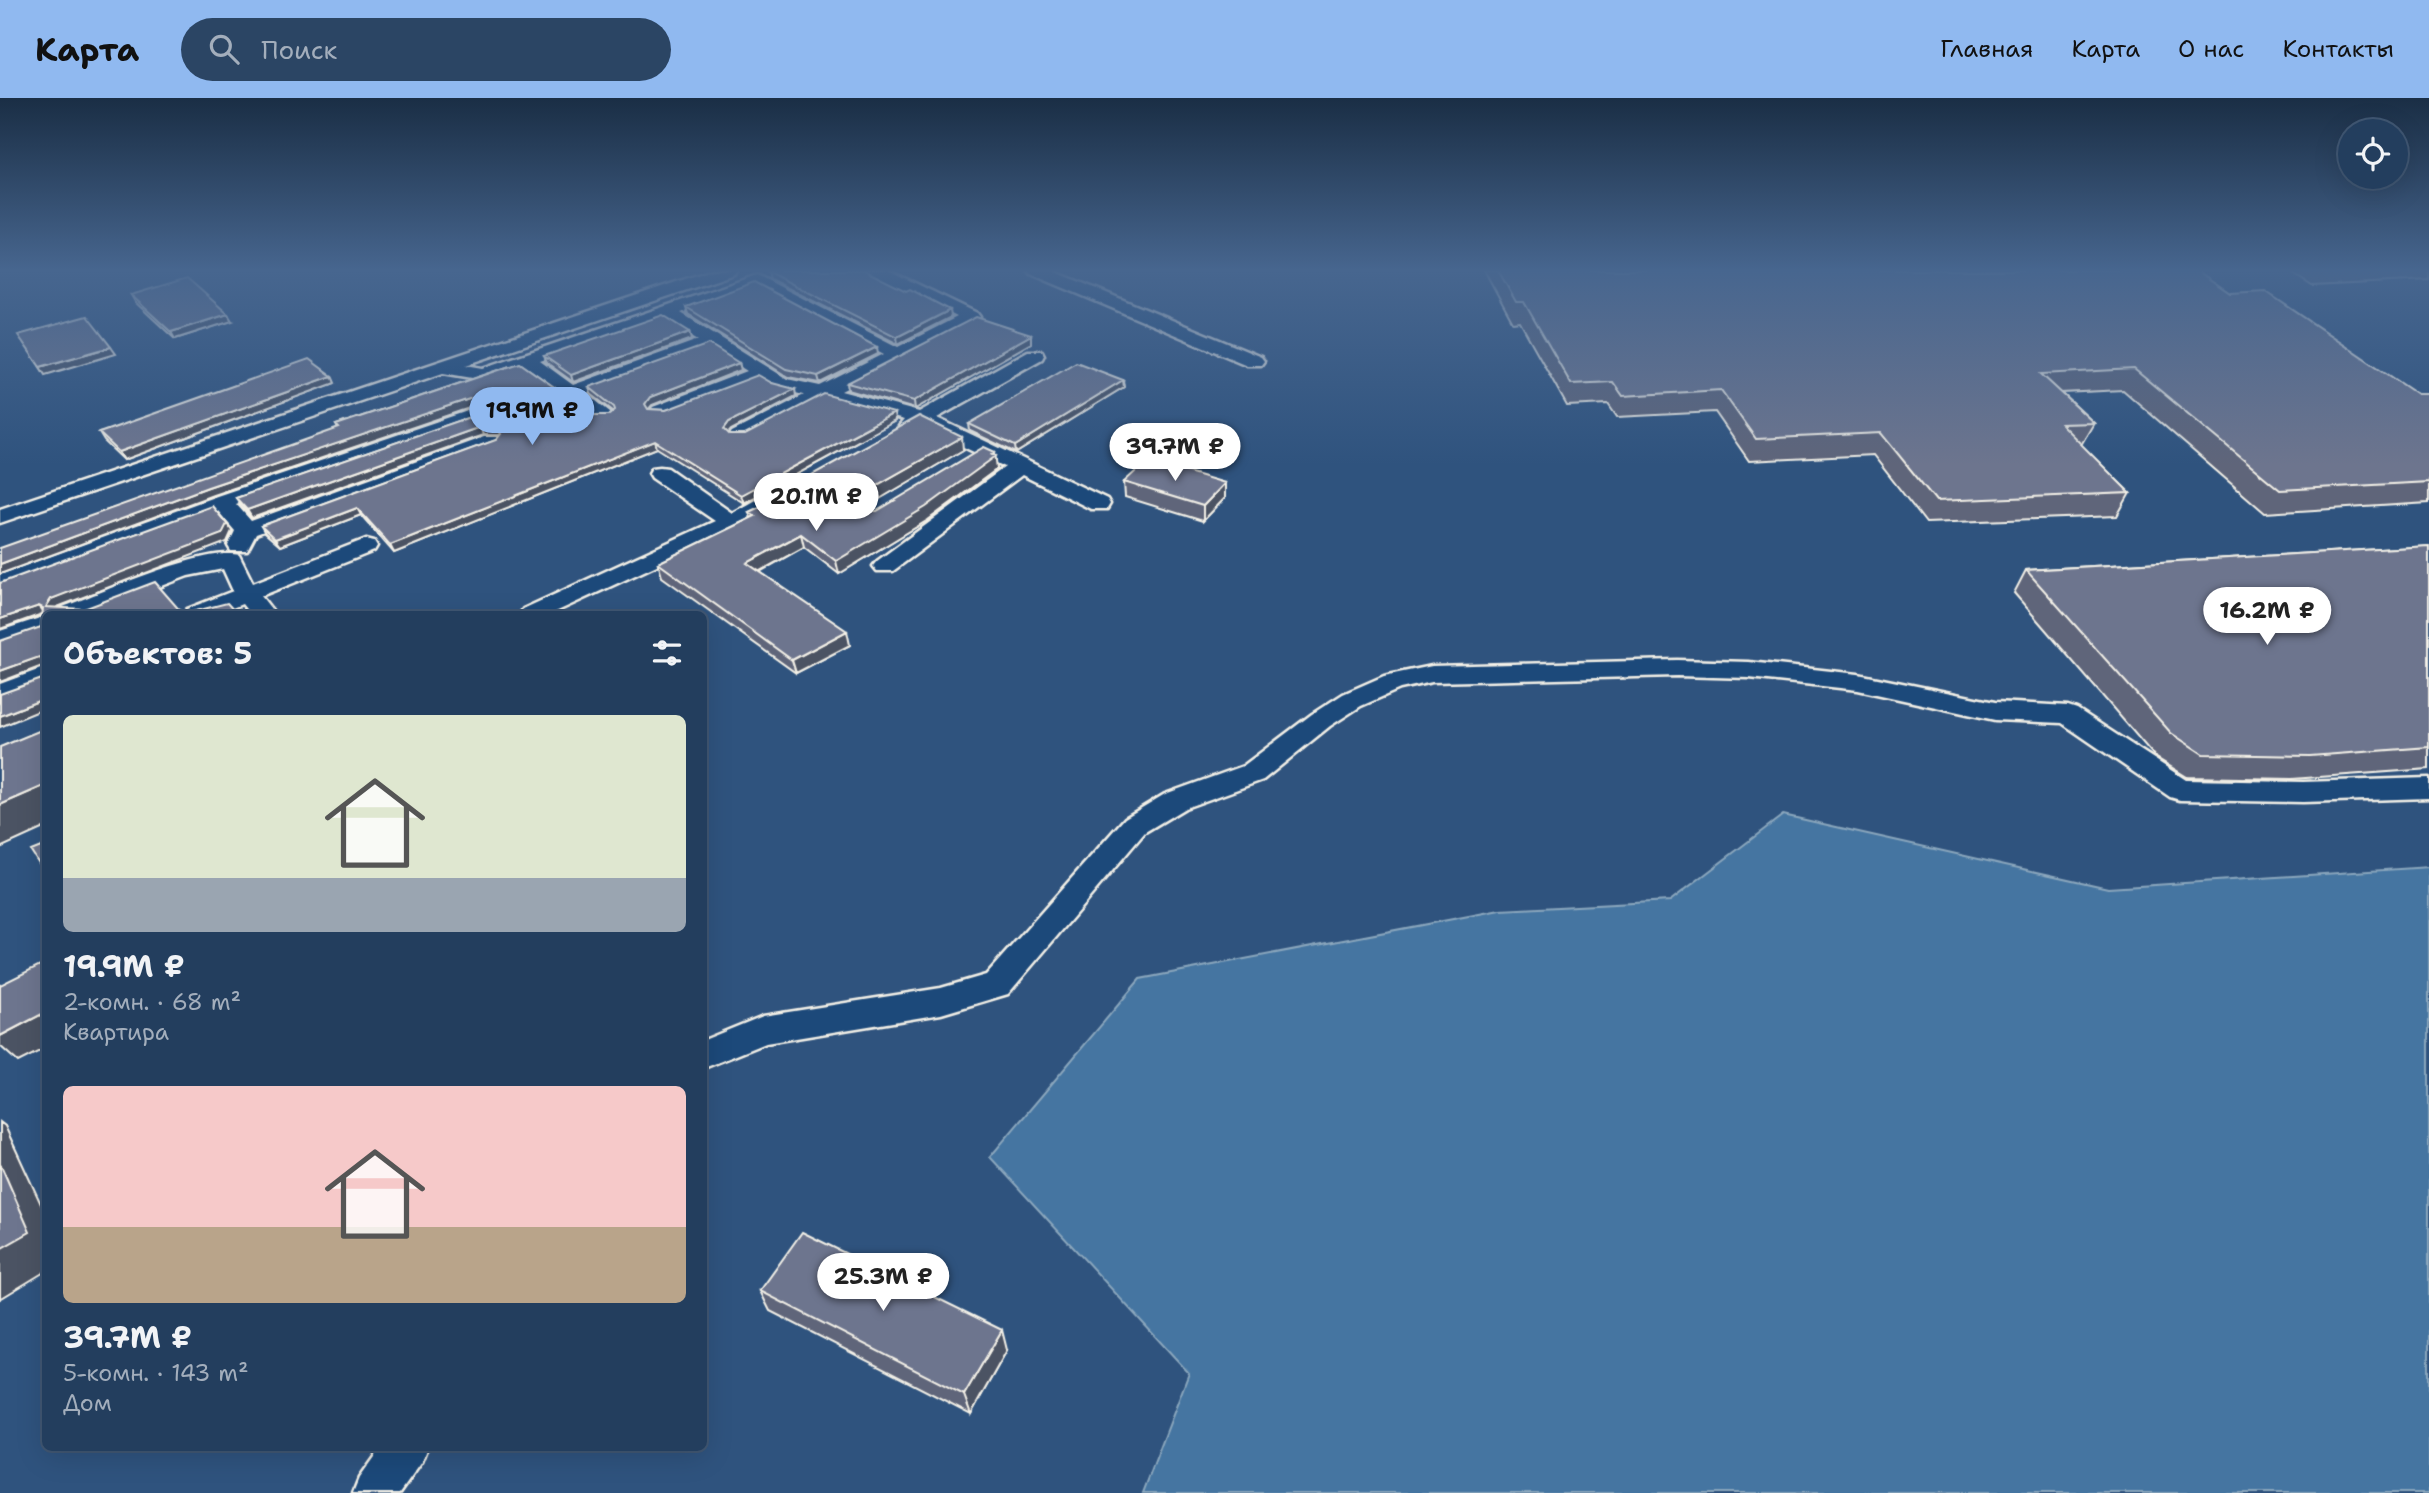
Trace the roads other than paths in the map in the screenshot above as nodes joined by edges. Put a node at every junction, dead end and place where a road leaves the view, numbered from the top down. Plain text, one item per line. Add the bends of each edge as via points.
1 (534, 335) edge
2 (599, 335) edge
3 (704, 335) edge
4 (862, 335) edge
5 (935, 335) edge
6 (1192, 335) edge
7 (713, 341) junction
8 (898, 354) junction
9 (1035, 355) dead end
10 (526, 360) junction
11 (1254, 361) dead end
12 (442, 366) junction
13 (761, 372) junction
14 (571, 392) junction
15 (824, 393) junction
16 (494, 408) edge
17 (660, 411) edge
18 (605, 416) edge
19 (922, 419) junction
20 (739, 436) edge
21 (886, 439) edge
22 (491, 441) edge
23 (985, 449) junction
24 (962, 463) edge
25 (1020, 466) junction
26 (660, 473) dead end
27 (815, 477) edge
28 (222, 502) junction
29 (1099, 504) dead end
30 (0, 516) edge
31 (731, 522) junction
32 (247, 530) junction
33 (366, 546) dead end
34 (231, 560) junction
35 (885, 566) dead end
36 (0, 583) edge
37 (246, 594) junction
38 (75, 611) edge
39 (204, 611) edge
40 (260, 611) edge
41 (538, 611) edge
42 (42, 624) edge
43 (0, 640) edge
44 (42, 677) edge
45 (0, 694) edge
46 (2429, 788) edge
47 (707, 1053) edge
48 (404, 1451) edge
49 (374, 1493) edge

1 - 12 street
2 - 10 street
3 - 7 street
4 - 8 street
5 - 8 street
6 - 11 street
7 - 13 street
7 - 14 street
8 - 15 street
9 - 19 street
10 - 12 street via 484,374
10 - 14 street
12 - 30 street
13 - 15 street via 781,384
13 - 17 street
14 - 18 street
15 - 19 street
15 - 20 street
16 - 28 street
19 - 21 street
19 - 23 street
22 - 32 street
23 - 24 street
23 - 25 street
25 - 29 street
25 - 35 street
26 - 31 street
27 - 31 street
28 - 32 street
28 - 36 street
31 - 41 street
32 - 34 street
33 - 37 street
34 - 37 street
34 - 38 street via 182,570
37 - 39 street
37 - 40 street
42 - 43 street
44 - 45 street
46 - 47 street via 2180,790 2068,715 1995,711 1858,682 1749,670 1677,668 1432,674 1393,682 1352,700 1253,773 1175,801 1135,825 997,985 941,1001 763,1030
48 - 49 street

